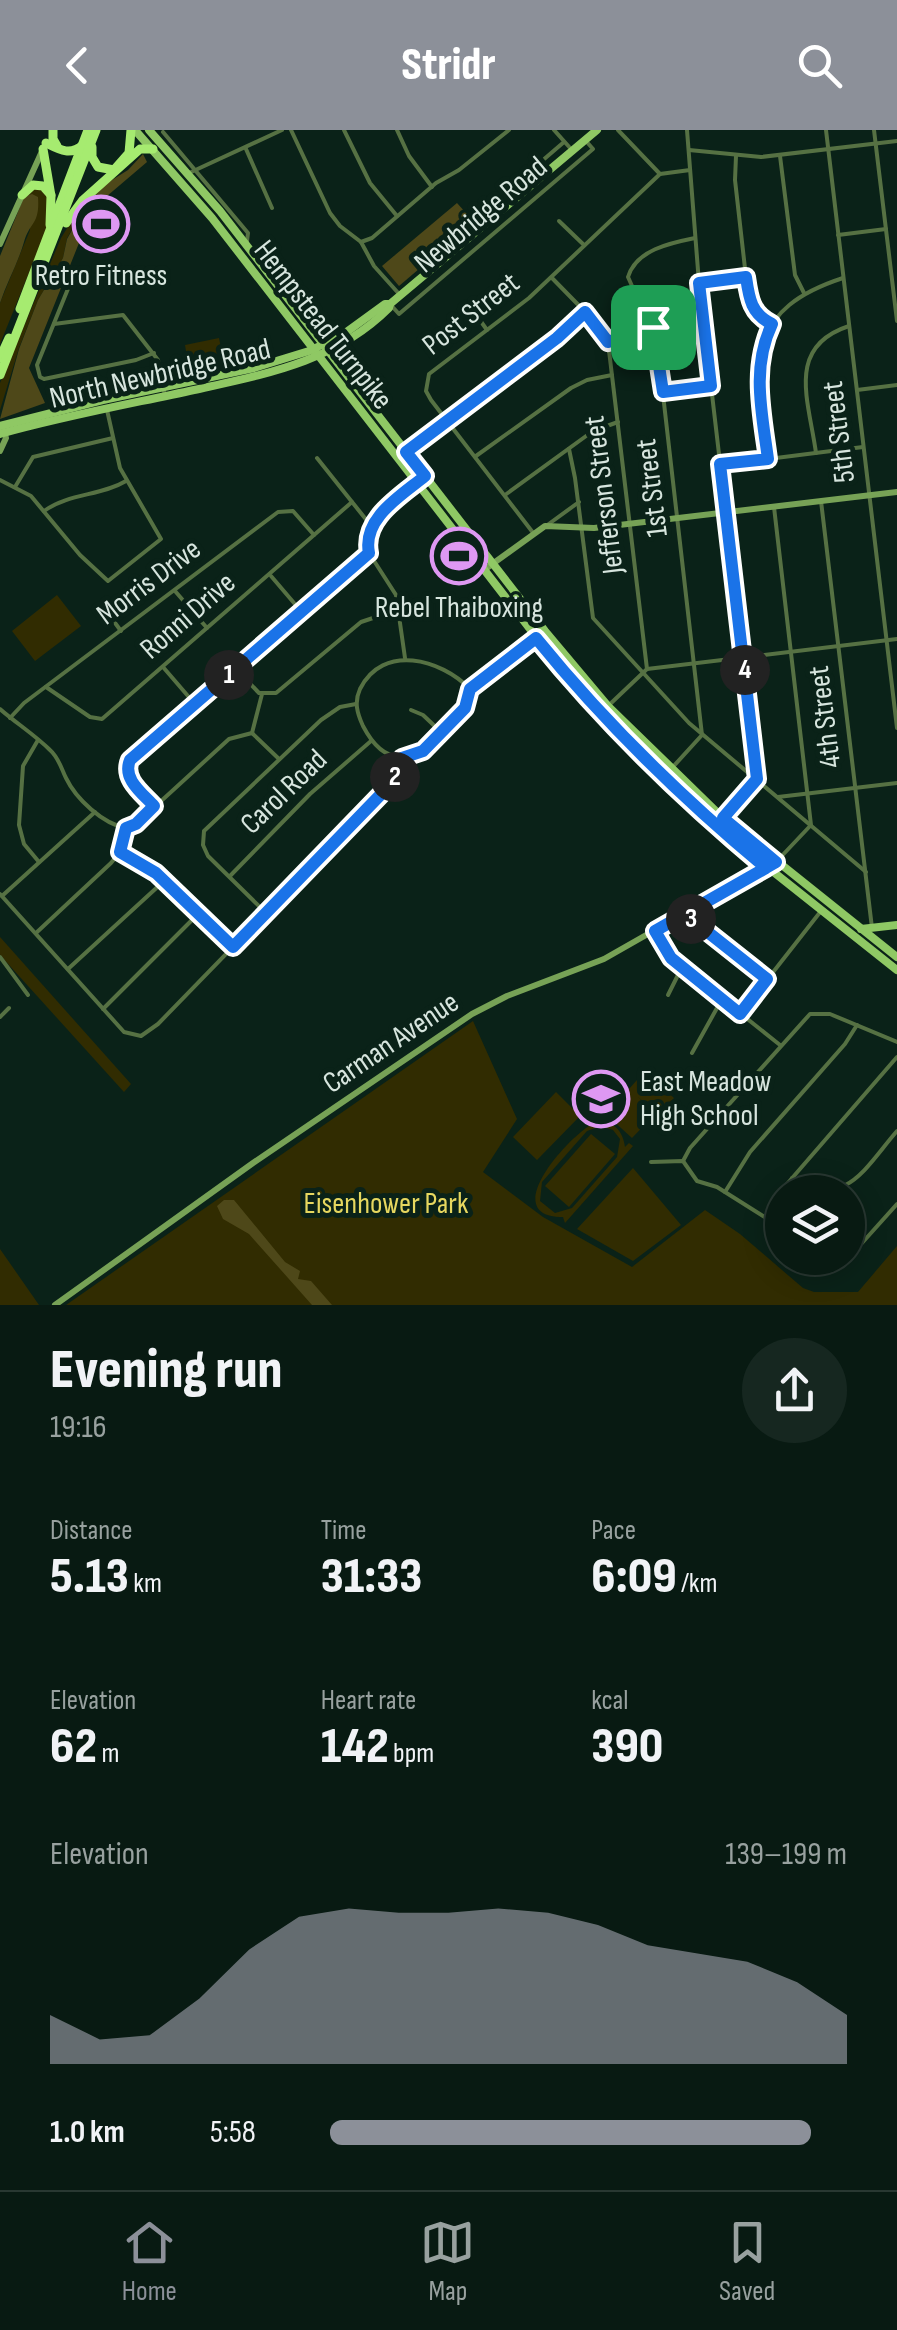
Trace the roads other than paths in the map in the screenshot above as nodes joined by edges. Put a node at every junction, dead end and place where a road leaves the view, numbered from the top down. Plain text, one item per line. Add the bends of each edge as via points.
1 (52, 130) edge
2 (92, 130) edge
3 (133, 130) edge
4 (282, 130) edge
5 (291, 130) edge
6 (344, 130) edge
7 (397, 130) edge
8 (509, 130) edge
9 (554, 130) edge
10 (597, 130) edge
11 (618, 130) edge
12 (686, 130) edge
13 (826, 130) edge
14 (874, 130) edge
15 (159, 132) edge
16 (586, 140) junction
17 (897, 141) edge
18 (564, 142) junction
19 (876, 143) junction
20 (87, 144) junction
21 (44, 146) junction
22 (245, 147) junction
23 (153, 149) junction
24 (828, 149) junction
25 (572, 150) junction
26 (688, 150) junction
27 (62, 151) junction
28 (780, 155) junction
29 (736, 156) junction
30 (690, 170) junction
31 (193, 171) junction
32 (660, 174) junction
33 (185, 184) junction
34 (432, 187) junction
35 (22, 194) junction
36 (52, 196) junction
37 (272, 208) dead end
38 (220, 211) junction
39 (397, 216) junction
40 (559, 220) dead end
41 (486, 224) junction
42 (886, 229) junction
43 (838, 235) junction
44 (52, 238) junction
45 (695, 238) junction
46 (362, 242) junction
47 (0, 244) edge
48 (246, 245) junction
49 (584, 245) junction
50 (894, 264) edge
51 (74, 274) dead end
52 (746, 277) junction
53 (551, 278) junction
54 (843, 278) junction
55 (699, 283) junction
56 (804, 293) junction
57 (400, 296) junction
58 (467, 302) dead end
59 (390, 304) junction
60 (585, 312) junction
61 (897, 321) edge
62 (54, 324) junction
63 (772, 324) junction
64 (849, 326) junction
65 (653, 327) junction
66 (487, 330) junction
67 (608, 342) junction
68 (326, 349) junction
69 (154, 353) junction
70 (316, 353) junction
71 (0, 358) edge
72 (0, 374) edge
73 (612, 375) junction
74 (897, 385) edge
75 (711, 386) junction
76 (857, 390) junction
77 (165, 392) junction
78 (663, 392) junction
79 (107, 410) junction
80 (446, 420) junction
81 (618, 422) junction
82 (2, 430) edge
83 (113, 438) junction
84 (864, 447) junction
85 (568, 449) junction
86 (0, 450) edge
87 (406, 452) junction
88 (816, 453) junction
89 (474, 457) junction
90 (317, 458) dead end
91 (768, 459) junction
92 (720, 464) junction
93 (0, 480) edge
94 (126, 480) junction
95 (421, 480) junction
96 (15, 487) junction
97 (897, 492) edge
98 (504, 495) junction
99 (869, 495) junction
100 (821, 501) junction
101 (352, 502) junction
102 (579, 502) junction
103 (774, 507) junction
104 (44, 511) junction
105 (726, 513) junction
106 (678, 518) junction
107 (630, 524) junction
108 (372, 526) junction
109 (545, 526) junction
110 (582, 529) junction
111 (314, 534) junction
112 (534, 534) junction
113 (369, 553) junction
114 (492, 564) junction
115 (484, 570) junction
116 (269, 574) junction
117 (175, 591) junction
118 (400, 609) junction
119 (300, 610) junction
120 (107, 612) dead end
121 (207, 628) junction
122 (121, 631) junction
123 (540, 635) junction
124 (897, 640) edge
125 (886, 641) junction
126 (839, 646) junction
127 (791, 652) junction
128 (743, 658) junction
129 (406, 660) junction
130 (696, 663) junction
131 (163, 667) junction
132 (237, 670) junction
133 (646, 671) junction
134 (46, 687) junction
135 (470, 689) junction
136 (262, 694) junction
137 (194, 703) junction
138 (356, 704) junction
139 (608, 706) junction
140 (0, 710) edge
141 (411, 710) dead end
142 (10, 718) junction
143 (897, 728) edge
144 (252, 733) junction
145 (442, 733) junction
146 (702, 734) junction
147 (38, 740) junction
148 (371, 742) junction
149 (278, 758) junction
150 (402, 758) junction
151 (670, 770) junction
152 (756, 781) junction
153 (897, 783) edge
154 (856, 788) junction
155 (808, 794) junction
156 (775, 798) junction
157 (154, 806) junction
158 (95, 812) junction
159 (723, 818) junction
160 (810, 827) junction
161 (126, 828) junction
162 (120, 852) junction
163 (39, 862) junction
164 (776, 862) junction
165 (766, 868) junction
166 (866, 872) junction
167 (229, 876) junction
168 (164, 881) junction
169 (1, 895) edge
170 (821, 911) junction
171 (266, 913) junction
172 (198, 914) junction
173 (685, 914) junction
174 (897, 925) edge
175 (867, 928) junction
176 (655, 931) junction
177 (847, 931) junction
178 (36, 934) junction
179 (233, 947) junction
180 (0, 957) edge
181 (897, 957) edge
182 (682, 967) junction
183 (68, 970) junction
184 (897, 970) edge
185 (767, 979) junction
186 (668, 994) dead end
187 (28, 995) dead end
188 (722, 999) junction
189 (10, 1008) dead end
190 (103, 1009) junction
191 (740, 1014) junction
192 (0, 1017) edge
193 (857, 1025) junction
194 (897, 1042) edge
195 (780, 1045) junction
196 (692, 1054) dead end
197 (897, 1056) edge
198 (897, 1132) edge
199 (683, 1161) junction
200 (651, 1162) dead end
201 (795, 1175) edge
202 (859, 1175) edge
203 (725, 1192) junction
204 (897, 1204) edge
205 (765, 1217) edge
206 (865, 1240) edge
207 (55, 1305) edge

1 - 21 main road
1 - 27 highway
2 - 20 highway
3 - 20 highway via 130,154 114,170 94,164
3 - 23 main road, Hempstead Turnpike
4 - 22 street
5 - 46 street via 330,212
6 - 39 street via 370,183
7 - 34 street
8 - 34 street
9 - 18 street
10 - 16 main road, Newbridge Road
11 - 32 street
12 - 26 street
13 - 24 street, 5th Street
14 - 19 street
15 - 31 main road, Hempstead Turnpike
16 - 25 main road, Newbridge Road
16 - 59 street, Newbridge Road via 594,149 399,314
17 - 19 street
18 - 25 street
18 - 41 street, Newbridge Road via 478,215
19 - 24 street
19 - 42 street
20 - 27 highway
20 - 44 highway
21 - 27 highway
21 - 35 main road
21 - 36 highway
22 - 31 street
22 - 37 street
23 - 33 main road, Hempstead Turnpike
23 - 44 highway via 142,148 97,187
24 - 28 street
24 - 43 street, 5th Street
25 - 41 main road, Newbridge Road
26 - 29 street
26 - 30 street
28 - 29 street
28 - 56 street via 794,275
29 - 52 street
30 - 32 street
30 - 45 street
31 - 38 main road, Hempstead Turnpike
31 - 48 street, Hempstead Turnpike via 248,233
32 - 49 street, Post Street
33 - 38 main road via 194,184
33 - 70 main road, Hempstead Turnpike
34 - 39 street
35 - 36 highway via 38,185
35 - 47 main road
36 - 44 highway
38 - 48 main road, Hempstead Turnpike
39 - 46 street
40 - 49 street
41 - 57 main road, Newbridge Road
42 - 43 street
42 - 50 street
43 - 54 street, 5th Street
44 - 71 highway
44 - 72 highway
45 - 55 street
45 - 65 street, 1st Street via 653,250 631,268 630,286
46 - 57 street
48 - 68 main road, Hempstead Turnpike
49 - 53 street, Post Street
50 - 61 street
51 - 62 street
52 - 55 street
52 - 63 street via 750,304
53 - 60 street
53 - 66 street, Post Street
54 - 56 street
54 - 64 street, 5th Street
55 - 75 street
56 - 63 street
57 - 59 main road, Newbridge Road
58 - 66 street
59 - 68 main road, Newbridge Road
60 - 67 street
60 - 80 street
62 - 69 street via 123,315
62 - 69 street via 37,365 44,380
63 - 91 street via 758,372
64 - 76 street, 5th Street
64 - 88 street via 820,340 808,362
65 - 67 street
65 - 78 street, 1st Street
66 - 80 street, Post Street via 429,374 428,395
67 - 73 street, Jefferson Street
68 - 70 main road, Newbridge Road
68 - 87 main road, Hempstead Turnpike
69 - 77 street
70 - 77 main road, North Newbridge Road
70 - 95 main road, Hempstead Turnpike
73 - 81 street, Jefferson Street
73 - 89 street via 570,388
74 - 76 street
75 - 78 street
75 - 92 street
76 - 84 street, 5th Street
77 - 79 main road, North Newbridge Road
77 - 82 main road, North Newbridge Road
78 - 106 street, 1st Street
79 - 82 main road, North Newbridge Road
79 - 83 street
80 - 87 street
80 - 89 street, Post Street
81 - 85 street
81 - 107 street, Jefferson Street
82 - 86 main road
83 - 94 street
83 - 96 street via 33,458
84 - 88 street
84 - 99 street, 5th Street
85 - 98 street
85 - 102 street
87 - 95 main road, Hempstead Turnpike
88 - 91 street
89 - 98 street, Post Street
90 - 101 street
91 - 92 street
92 - 105 street
93 - 96 street
94 - 104 street
94 - 104 street via 162,539 108,581
95 - 108 street
95 - 114 main road, Hempstead Turnpike
95 - 115 main road, Hempstead Turnpike
96 - 104 street
97 - 99 main road
98 - 112 street, Post Street
99 - 100 main road
99 - 125 street, 5th Street
100 - 103 main road
100 - 126 street, 4th Street
101 - 108 street
101 - 111 street, Ronni Drive
102 - 109 street
102 - 110 street
103 - 105 main road
103 - 127 street
105 - 106 main road
105 - 128 street
106 - 107 main road
106 - 130 street, 1st Street
107 - 110 main road
107 - 133 street, Jefferson Street
108 - 113 street
109 - 110 main road
109 - 112 main road
110 - 133 street via 593,618
111 - 116 street, Ronni Drive
111 - 117 street, Morris Drive via 296,513 281,511
112 - 114 main road
113 - 118 street
113 - 119 street
114 - 115 main road
114 - 123 main road, Hempstead Turnpike
115 - 123 main road, Hempstead Turnpike
116 - 119 street
116 - 121 street, Ronni Drive
117 - 121 street
117 - 122 street, Morris Drive
118 - 129 street
118 - 136 street via 361,622 276,694
119 - 132 street
120 - 122 street
121 - 131 street, Ronni Drive
122 - 134 street, Morris Drive
123 - 135 street
123 - 139 main road, Hempstead Turnpike
123 - 165 main road, Hempstead Turnpike via 650,765
124 - 125 street
125 - 126 street
125 - 143 street, 5th Street
126 - 127 street
126 - 154 street, 4th Street
127 - 128 street
127 - 155 street
128 - 130 street
128 - 152 street
129 - 135 street via 442,666
129 - 138 street via 373,674
130 - 133 street
130 - 146 street, 1st Street
131 - 134 street, Ronni Drive via 102,719
131 - 137 street
132 - 136 street
132 - 137 street
133 - 139 street
133 - 146 street
134 - 142 street, Morris Drive
135 - 145 street via 465,708
136 - 144 street
137 - 157 street via 128,764 130,778
138 - 148 street
138 - 149 street via 332,710
139 - 151 main road, Hempstead Turnpike
140 - 142 street
141 - 145 street
142 - 147 street
144 - 149 street
144 - 157 street via 229,740
145 - 150 street via 423,751
146 - 151 street
146 - 152 street
147 - 158 street
147 - 163 street via 23,766 19,825
148 - 150 street
148 - 167 street, Carol Road
149 - 167 street via 204,832 205,850
150 - 171 street via 388,787
151 - 159 main road, Hempstead Turnpike
152 - 156 street
152 - 159 street
153 - 154 street
154 - 155 street
154 - 166 street, 4th Street
155 - 156 street
155 - 160 street
156 - 160 street
157 - 161 street
158 - 161 street
158 - 163 street
159 - 164 main road, Hempstead Turnpike
160 - 164 street
160 - 166 street
161 - 162 street
162 - 168 street
162 - 178 street
163 - 169 street
164 - 165 main road, Carman Avenue
164 - 175 main road, Hempstead Turnpike
165 - 170 main road, Hempstead Turnpike
165 - 173 main road, Carman Avenue
166 - 175 street, 4th Street
167 - 171 street
168 - 172 street
168 - 183 street
169 - 178 street
170 - 177 main road, Hempstead Turnpike
170 - 185 street
171 - 179 street
172 - 179 street
172 - 190 street
173 - 176 main road, Carman Avenue
173 - 185 street
174 - 175 main road
175 - 177 main road
175 - 181 main road, Hempstead Turnpike
176 - 182 street
176 - 207 main road, Carman Avenue via 472,1014
177 - 184 main road, Hempstead Turnpike
178 - 183 street
179 - 190 street via 146,1034 128,1034
180 - 187 street
182 - 186 street
182 - 188 street
183 - 190 street
185 - 191 street
188 - 191 street
188 - 196 street
189 - 192 street
191 - 195 street
193 - 194 street
193 - 195 street via 815,1012
193 - 203 street via 750,1152
195 - 199 street
197 - 201 street
198 - 202 street
199 - 200 street
199 - 203 street via 697,1181
203 - 205 street
204 - 206 street

